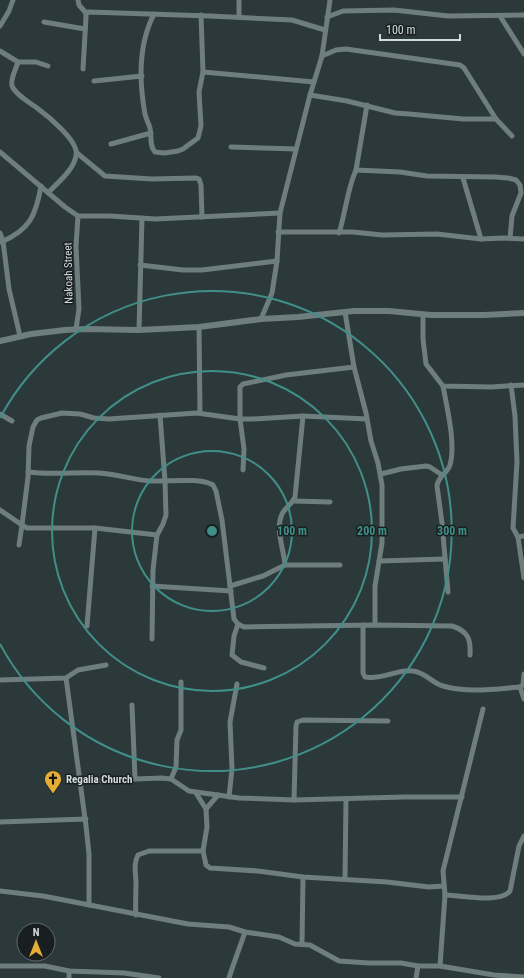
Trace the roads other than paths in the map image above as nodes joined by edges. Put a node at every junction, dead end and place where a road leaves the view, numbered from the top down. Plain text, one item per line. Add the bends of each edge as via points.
1 (13, 0) edge
2 (78, 0) edge
3 (239, 0) edge
4 (330, 0) edge
5 (86, 13) junction
6 (154, 14) junction
7 (201, 15) junction
8 (524, 15) edge
9 (500, 16) junction
10 (239, 17) junction
11 (327, 17) junction
12 (44, 22) dead end
13 (0, 26) edge
14 (85, 29) junction
15 (325, 30) junction
16 (0, 51) edge
17 (524, 54) edge
18 (322, 56) junction
19 (18, 62) junction
20 (48, 66) dead end
21 (83, 69) dead end
22 (203, 72) junction
23 (142, 76) junction
24 (94, 81) dead end
25 (314, 82) junction
26 (310, 95) junction
27 (367, 105) junction
28 (496, 119) junction
29 (151, 133) junction
30 (512, 136) dead end
31 (111, 144) dead end
32 (231, 147) dead end
33 (296, 149) junction
34 (0, 152) edge
35 (77, 153) junction
36 (356, 170) junction
37 (463, 178) junction
38 (41, 186) junction
39 (48, 193) junction
40 (280, 213) junction
41 (78, 216) junction
42 (202, 217) junction
43 (142, 218) junction
44 (278, 232) junction
45 (339, 232) junction
46 (0, 233) edge
47 (510, 238) junction
48 (481, 239) junction
49 (524, 239) edge
50 (2, 241) edge
51 (277, 262) junction
52 (140, 264) junction
53 (345, 312) junction
54 (524, 313) edge
55 (422, 315) junction
56 (261, 319) junction
57 (199, 327) junction
58 (76, 329) junction
59 (138, 330) junction
60 (20, 336) junction
61 (0, 341) edge
62 (354, 367) junction
63 (524, 385) edge
64 (443, 386) junction
65 (511, 386) junction
66 (200, 413) junction
67 (0, 414) edge
68 (160, 415) junction
69 (303, 416) junction
70 (240, 419) junction
71 (367, 419) junction
72 (12, 421) dead end
73 (243, 470) dead end
74 (28, 472) junction
75 (381, 474) junction
76 (442, 476) junction
77 (165, 481) junction
78 (293, 501) junction
79 (330, 502) dead end
80 (0, 510) edge
81 (22, 525) junction
82 (95, 528) junction
83 (157, 535) junction
84 (524, 536) edge
85 (518, 537) junction
86 (19, 545) dead end
87 (445, 559) junction
88 (379, 561) junction
89 (285, 565) junction
90 (340, 566) dead end
91 (524, 578) edge
92 (152, 586) junction
93 (231, 588) junction
94 (448, 592) dead end
95 (238, 624) junction
96 (363, 625) junction
97 (375, 625) junction
98 (87, 626) dead end
99 (152, 639) dead end
100 (470, 655) dead end
101 (106, 665) dead end
102 (264, 668) dead end
103 (524, 674) edge
104 (66, 678) junction
105 (0, 680) edge
106 (181, 682) dead end
107 (236, 684) dead end
108 (520, 687) junction
109 (524, 699) edge
110 (132, 705) dead end
111 (483, 710) dead end
112 (388, 721) dead end
113 (135, 778) junction
114 (171, 779) junction
115 (80, 781) junction
116 (196, 793) junction
117 (218, 795) junction
118 (229, 797) junction
119 (462, 797) junction
120 (346, 799) junction
121 (294, 800) junction
122 (206, 809) junction
123 (86, 819) junction
124 (0, 822) edge
125 (524, 836) edge
126 (521, 846) edge
127 (203, 852) junction
128 (303, 877) junction
129 (344, 879) junction
130 (444, 886) junction
131 (0, 891) edge
132 (445, 895) junction
133 (89, 905) junction
134 (136, 915) junction
135 (245, 932) junction
136 (302, 944) junction
137 (0, 966) edge
138 (418, 966) junction
139 (440, 966) junction
140 (69, 970) junction
141 (524, 977) edge
142 (69, 978) edge
143 (159, 978) edge
144 (229, 978) edge
145 (416, 978) edge

1 - 13 street
2 - 5 street
3 - 10 street
4 - 11 street
5 - 6 street
5 - 14 street
6 - 7 street
6 - 23 street via 143,46
7 - 10 street
7 - 22 street
8 - 9 street
9 - 11 street via 443,16 394,10 343,11
9 - 17 street
10 - 15 street via 292,20
11 - 15 street
12 - 14 street
14 - 21 street
15 - 18 street
16 - 19 street
18 - 25 street
18 - 28 street via 346,49 460,65
19 - 20 street via 36,62
19 - 35 street via 12,79 14,90 49,117 70,138
22 - 25 street
22 - 29 street via 199,92 201,126 198,138 183,149 159,153 153,150
23 - 24 street
23 - 29 street via 145,115
25 - 26 street
26 - 27 street
26 - 33 street
27 - 28 street via 395,113
27 - 36 street
28 - 30 street
29 - 31 street
32 - 33 street
33 - 40 street
34 - 38 street
35 - 39 street via 70,168
35 - 42 street via 105,176 199,179
36 - 37 street
36 - 45 street
37 - 47 street via 508,178 519,182 521,193 512,216
37 - 48 street
38 - 39 street
38 - 50 street via 30,222 24,229
39 - 41 street
40 - 42 street
40 - 44 street
41 - 43 street
41 - 58 street, Nakoah Street via 76,246 79,309
42 - 43 street
43 - 52 street
44 - 45 street
44 - 51 street
45 - 48 street via 382,235 437,234
46 - 50 street
47 - 48 street
47 - 49 street
50 - 60 street via 9,289
51 - 52 street via 202,270
51 - 56 street via 272,294
52 - 59 street
53 - 55 street via 374,311
53 - 56 street
53 - 62 street
54 - 55 street
55 - 64 street via 426,364
56 - 57 street
57 - 59 street
57 - 66 street
58 - 59 street
58 - 60 street
60 - 61 street
62 - 70 street via 286,374 243,384 239,392
62 - 71 street
63 - 65 street
64 - 65 street
64 - 76 street via 452,440 450,467
65 - 85 street via 516,455 513,528
66 - 68 street
66 - 70 street
67 - 72 street
68 - 74 street via 94,418 62,413 41,418 33,427
68 - 77 street
69 - 70 street
69 - 71 street
69 - 78 street
70 - 73 street via 244,449
71 - 75 street
74 - 77 street via 97,473
74 - 81 street
75 - 76 street via 430,466
75 - 88 street via 383,522
76 - 87 street via 437,486
77 - 83 street via 166,515
77 - 93 street via 187,480 210,483 214,487 222,520
78 - 79 street
78 - 89 street via 280,519
80 - 81 street
81 - 82 street via 27,528
81 - 86 street
82 - 83 street
82 - 98 street
83 - 92 street
84 - 85 street
85 - 91 street
87 - 88 street
87 - 94 street
88 - 97 street via 375,586
89 - 90 street
89 - 93 street
92 - 93 street
92 - 99 street
93 - 95 street via 234,619
95 - 96 street via 244,627
95 - 102 street via 232,655 241,662
96 - 97 street
96 - 108 street via 365,677 411,671 419,672 436,683 450,687
97 - 100 street via 460,628 468,635
101 - 104 street via 78,670
103 - 108 street via 523,685
104 - 105 street
104 - 115 street
106 - 114 street via 181,730 177,740 176,767
107 - 118 street via 230,722 232,769
108 - 109 street
110 - 113 street
111 - 119 street
112 - 121 street via 297,722
113 - 114 street
113 - 115 street
114 - 116 street
115 - 123 street
116 - 117 street
116 - 122 street
117 - 118 street
117 - 122 street
118 - 121 street
119 - 120 street
119 - 130 street via 443,872
120 - 121 street
120 - 129 street
122 - 127 street via 207,827
123 - 124 street
123 - 133 street
125 - 126 street
126 - 132 street via 508,894 493,898
127 - 128 street via 206,865 210,868
127 - 134 street via 149,851 138,855 134,869
128 - 129 street
128 - 136 street
129 - 130 street via 429,887
130 - 132 street
131 - 133 street
132 - 139 street
133 - 134 street
134 - 135 street via 188,924 229,927
135 - 136 street
135 - 144 street
136 - 138 street via 318,948 339,961
137 - 140 street via 45,966
138 - 139 street
138 - 145 street
139 - 141 street
140 - 142 street
140 - 143 street

